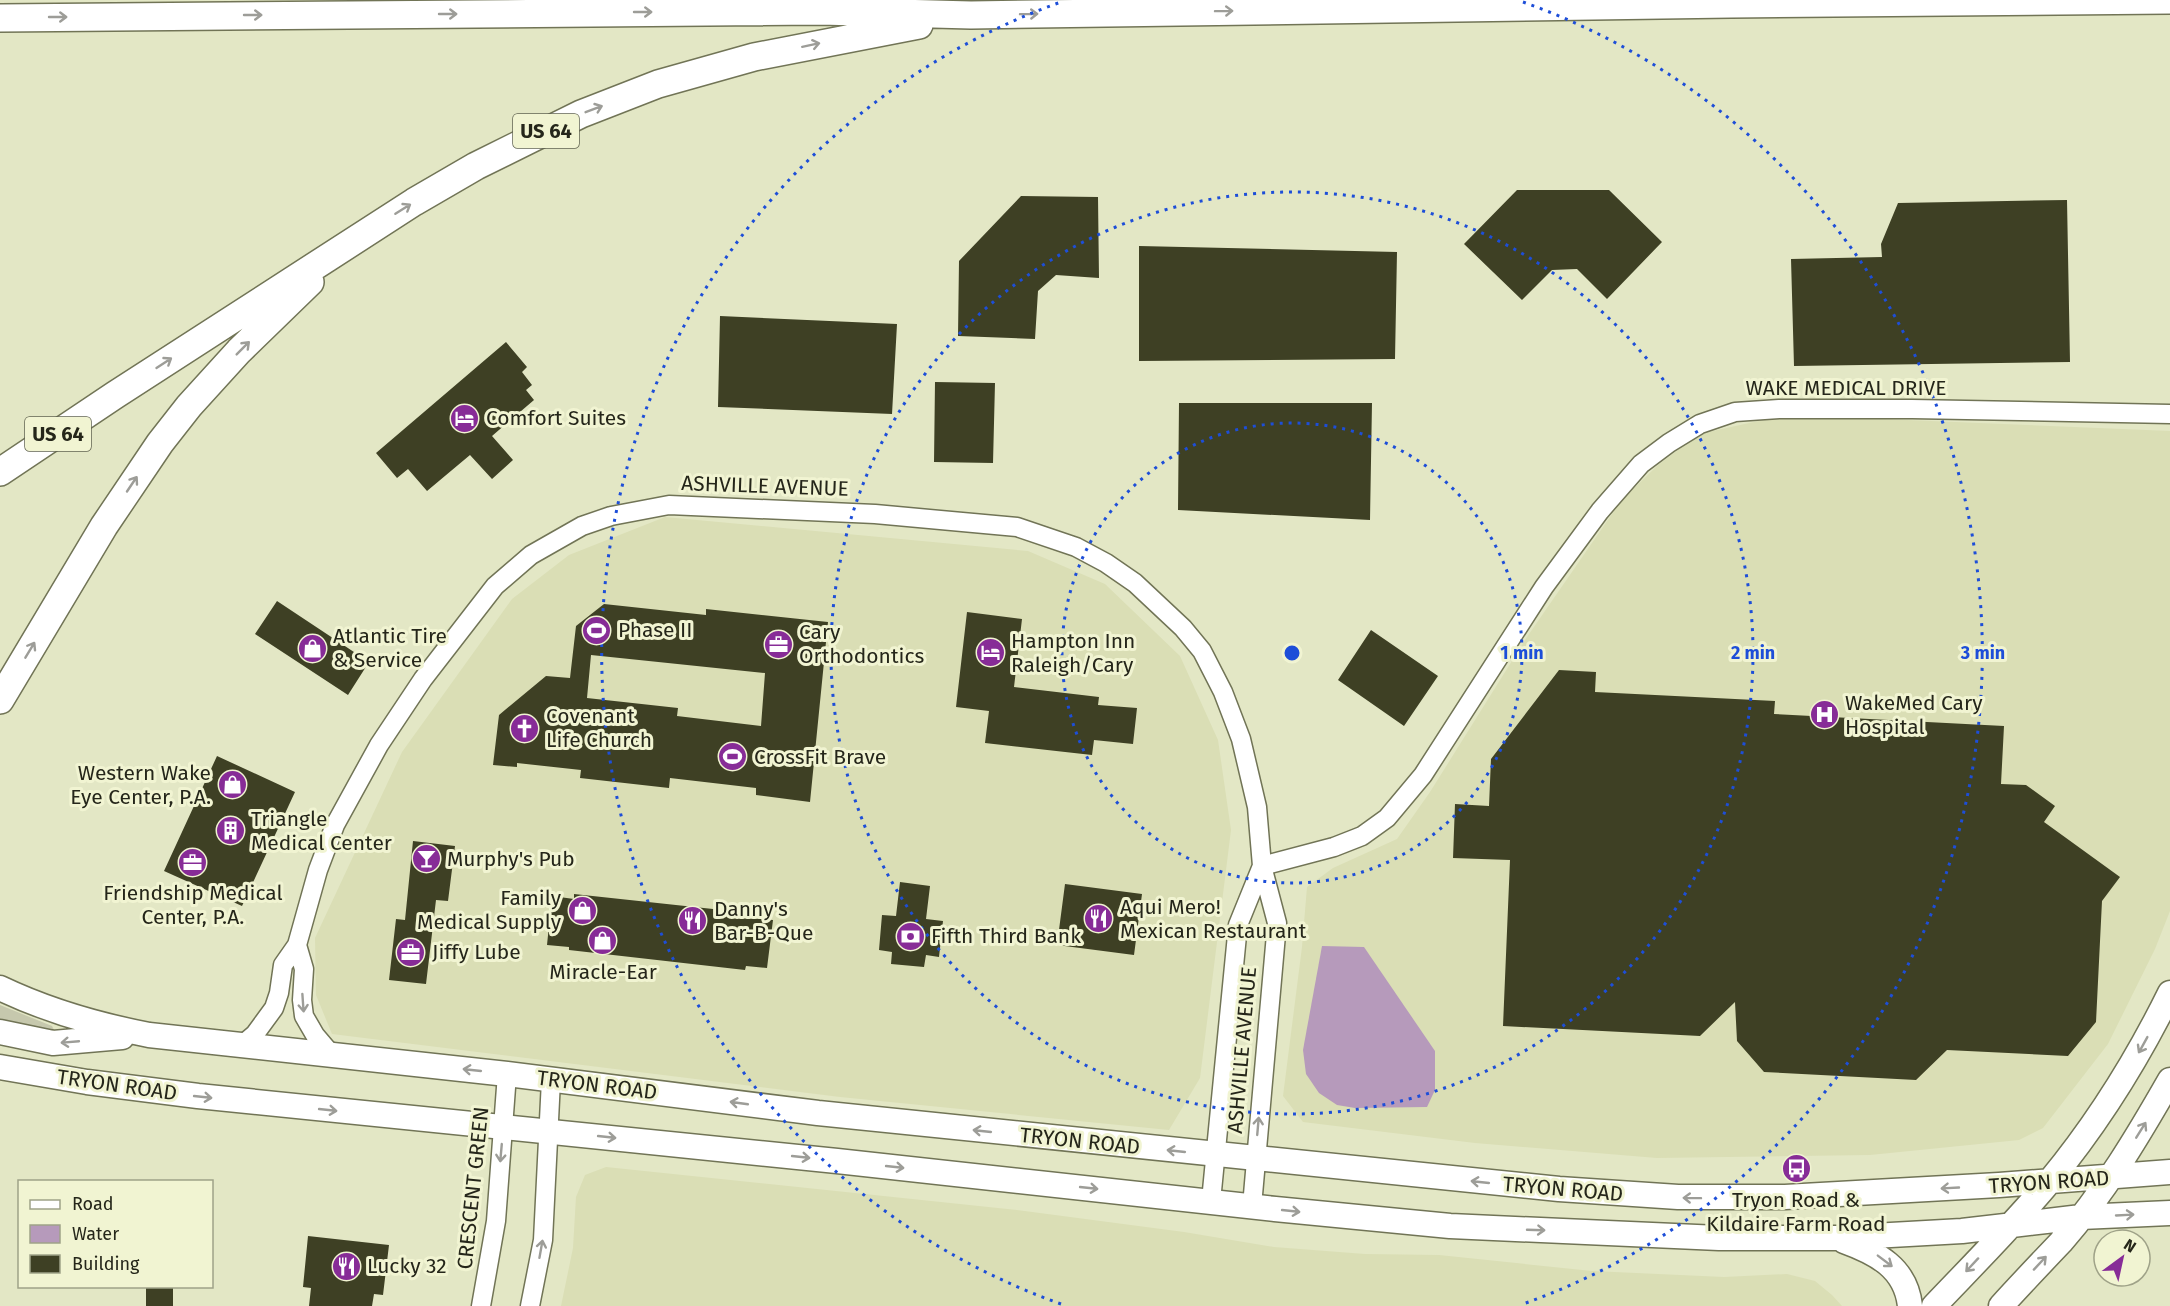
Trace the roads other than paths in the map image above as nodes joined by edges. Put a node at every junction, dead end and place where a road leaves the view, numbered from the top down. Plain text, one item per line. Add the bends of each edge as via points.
1 (2170, 0) edge
2 (971, 15) junction
3 (0, 18) edge
4 (353, 240) junction
5 (2170, 414) edge
6 (0, 472) edge
7 (0, 700) edge
8 (1262, 866) junction
9 (297, 945) junction
10 (0, 988) edge
11 (2170, 993) edge
12 (0, 1032) edge
13 (149, 1035) junction
14 (243, 1045) junction
15 (332, 1055) junction
16 (0, 1067) edge
17 (507, 1074) junction
18 (551, 1080) junction
19 (2170, 1080) edge
20 (503, 1128) junction
21 (548, 1132) junction
22 (1217, 1155) junction
23 (1255, 1158) junction
24 (2170, 1172) edge
25 (2109, 1178) junction
26 (2050, 1181) junction
27 (1211, 1201) junction
28 (1252, 1206) junction
29 (2170, 1213) edge
30 (2081, 1217) junction
31 (2011, 1225) junction
32 (1836, 1238) junction
33 (481, 1306) edge
34 (530, 1306) edge
35 (1910, 1306) edge
36 (1934, 1306) edge
37 (2001, 1306) edge

2 -> 1 highway
3 -> 2 highway via 821,11
4 -> 2 highway, US 64 via 476,166 581,114 658,84 754,57
6 -> 4 highway, US 64
7 -> 4 highway via 104,526 160,443 239,351
5 - 8 street, WAKE MEDICAL DRIVE via 1779,409 1735,412 1700,424 1641,464 1600,511 1544,587 1423,775 1387,819 1362,836 1334,847
8 - 9 street, ASHVILLE AVENUE via 1257,807 1241,739 1202,651 1135,583 1106,563 1076,547 1017,527 875,514 669,505 582,526 531,555 495,586 423,679 335,825
8 - 22 street, ASHVILLE AVENUE via 1238,925
23 -> 8 street, ASHVILLE AVENUE via 1277,923
9 - 14 street, ASHVILLE AVENUE via 283,965 274,1008
9 -> 15 street, ASHVILLE AVENUE via 304,969 304,1016
10 - 13 main road, TRYON ROAD via 59,1014
11 -> 26 main road via 2122,1081
13 -> 12 main road via 53,1043
13 - 14 main road, TRYON ROAD
14 - 15 main road, TRYON ROAD
17 -> 15 main road, TRYON ROAD
16 -> 20 main road, TRYON ROAD via 198,1096
17 - 18 main road, TRYON ROAD
17 - 20 street, CRESCENT GREEN
18 - 21 street
22 -> 18 main road, TRYON ROAD
25 -> 19 main road
20 - 21 main road, TRYON ROAD
20 -> 33 street, CRESCENT GREEN via 496,1221
21 -> 27 main road, TRYON ROAD
34 -> 21 street via 543,1240
22 - 23 main road, TRYON ROAD
22 - 27 street, ASHVILLE AVENUE
26 -> 23 main road, TRYON ROAD via 1785,1197 1678,1197 1507,1185
23 - 28 street, ASHVILLE AVENUE
24 - 25 main road, TRYON ROAD
25 - 26 main road, TRYON ROAD
25 - 30 main road
26 - 31 main road
27 - 28 main road, TRYON ROAD
28 -> 32 main road, TRYON ROAD via 1468,1227 1719,1238
30 -> 29 main road, TRYON ROAD
30 - 31 main road, TRYON ROAD
37 -> 30 main road
31 - 32 main road, TRYON ROAD
31 -> 36 main road
32 -> 35 main road via 1870,1250 1896,1269

